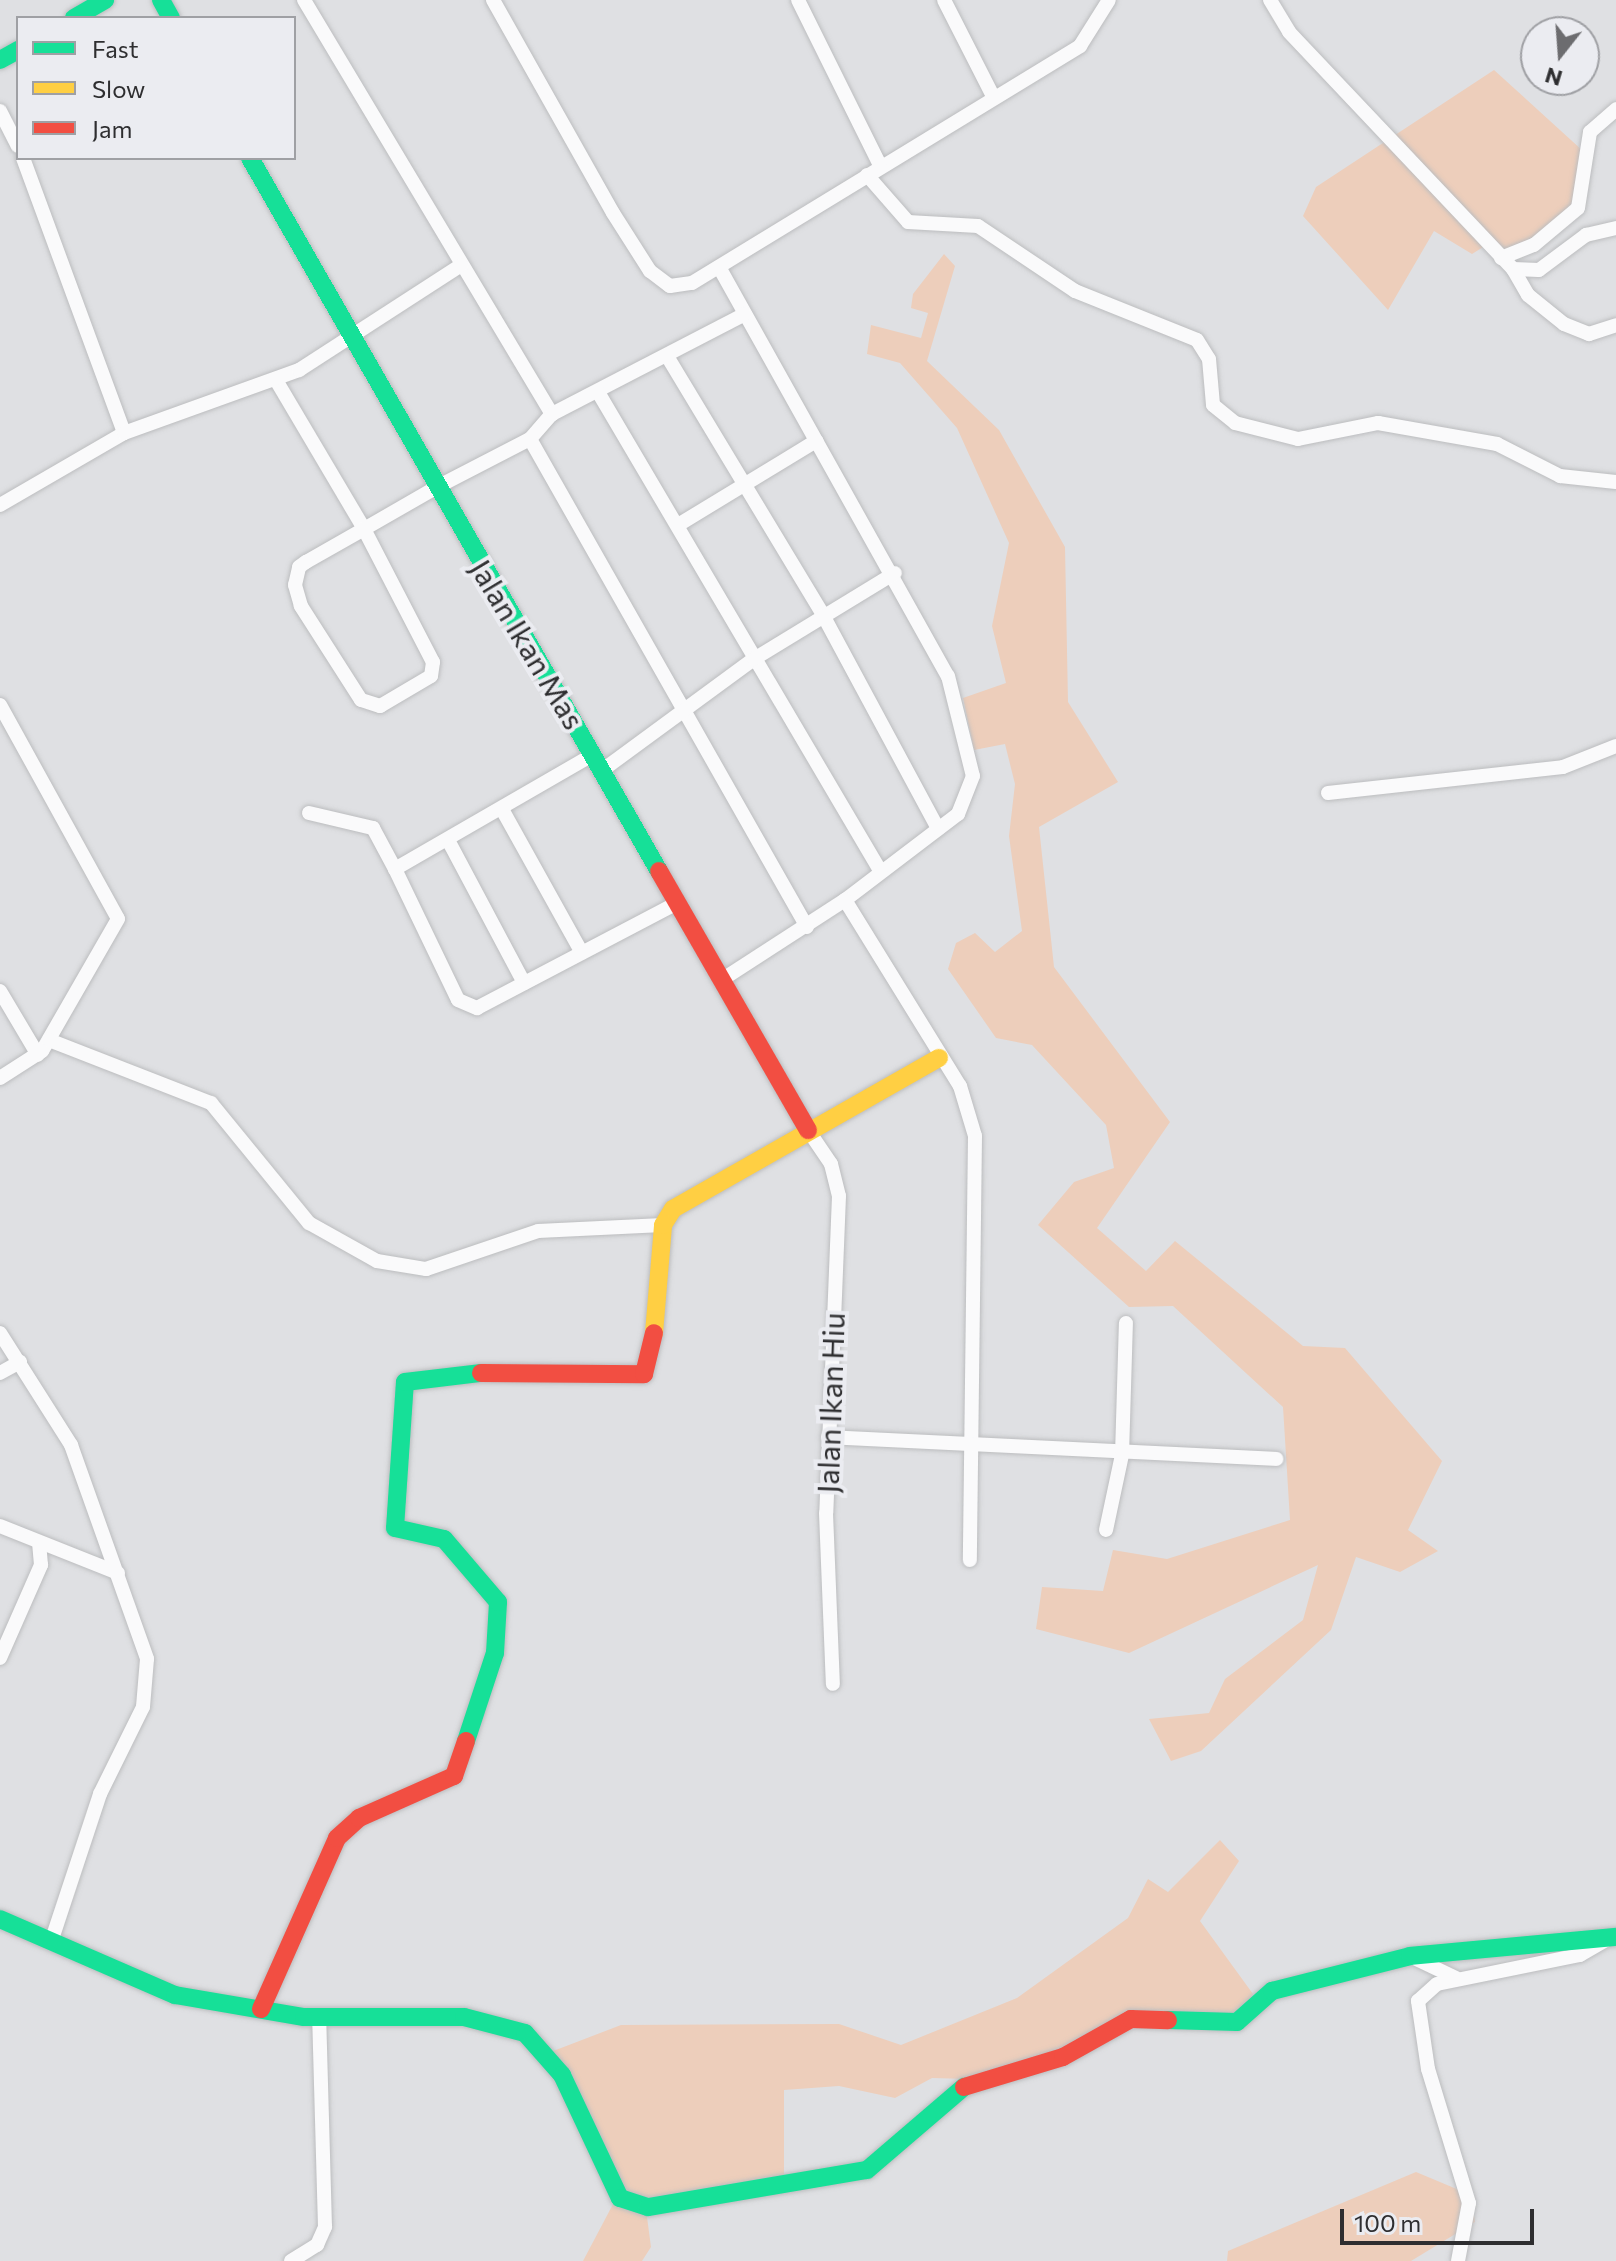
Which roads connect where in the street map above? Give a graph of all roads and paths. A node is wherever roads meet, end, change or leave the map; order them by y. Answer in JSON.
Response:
{"nodes":[{"id":1,"x":105,"y":0,"type":"edge"},
{"id":2,"x":304,"y":0,"type":"edge"},
{"id":3,"x":493,"y":0,"type":"edge"},
{"id":4,"x":798,"y":0,"type":"edge"},
{"id":5,"x":944,"y":0,"type":"edge"},
{"id":6,"x":1109,"y":0,"type":"edge"},
{"id":7,"x":1270,"y":0,"type":"edge"},
{"id":8,"x":77,"y":16,"type":"edge"},
{"id":9,"x":993,"y":96,"type":"junction"},
{"id":10,"x":1616,"y":109,"type":"edge"},
{"id":11,"x":0,"y":111,"type":"edge"},
{"id":12,"x":16,"y":142,"type":"edge"},
{"id":13,"x":24,"y":160,"type":"edge"},
{"id":14,"x":251,"y":160,"type":"edge"},
{"id":15,"x":880,"y":165,"type":"junction"},
{"id":16,"x":867,"y":175,"type":"junction"},
{"id":17,"x":1616,"y":228,"type":"edge"},
{"id":18,"x":1501,"y":258,"type":"junction"},
{"id":19,"x":461,"y":265,"type":"junction"},
{"id":20,"x":719,"y":267,"type":"junction"},
{"id":21,"x":1513,"y":269,"type":"junction"},
{"id":22,"x":745,"y":314,"type":"junction"},
{"id":23,"x":1616,"y":325,"type":"edge"},
{"id":24,"x":352,"y":341,"type":"junction"},
{"id":25,"x":667,"y":356,"type":"junction"},
{"id":26,"x":276,"y":380,"type":"junction"},
{"id":27,"x":598,"y":392,"type":"junction"},
{"id":28,"x":552,"y":414,"type":"junction"},
{"id":29,"x":124,"y":433,"type":"junction"},
{"id":30,"x":530,"y":439,"type":"junction"},
{"id":31,"x":816,"y":441,"type":"junction"},
{"id":32,"x":1616,"y":482,"type":"edge"},
{"id":33,"x":746,"y":486,"type":"junction"},
{"id":34,"x":437,"y":487,"type":"junction"},
{"id":35,"x":0,"y":505,"type":"edge"},
{"id":36,"x":678,"y":525,"type":"junction"},
{"id":37,"x":364,"y":529,"type":"junction"},
{"id":38,"x":895,"y":573,"type":"junction"},
{"id":39,"x":823,"y":615,"type":"junction"},
{"id":40,"x":754,"y":659,"type":"junction"},
{"id":41,"x":0,"y":705,"type":"edge"},
{"id":42,"x":686,"y":713,"type":"junction"},
{"id":43,"x":1616,"y":746,"type":"edge"},
{"id":44,"x":599,"y":762,"type":"junction"},
{"id":45,"x":1328,"y":793,"type":"dead end"},
{"id":46,"x":503,"y":811,"type":"junction"},
{"id":47,"x":309,"y":813,"type":"dead end"},
{"id":48,"x":938,"y":829,"type":"junction"},
{"id":49,"x":448,"y":840,"type":"junction"},
{"id":50,"x":395,"y":869,"type":"junction"},
{"id":51,"x":881,"y":872,"type":"junction"},
{"id":52,"x":845,"y":900,"type":"junction"},
{"id":53,"x":677,"y":903,"type":"junction"},
{"id":54,"x":807,"y":927,"type":"junction"},
{"id":55,"x":582,"y":953,"type":"junction"},
{"id":56,"x":723,"y":979,"type":"junction"},
{"id":57,"x":524,"y":983,"type":"junction"},
{"id":58,"x":0,"y":991,"type":"edge"},
{"id":59,"x":49,"y":1040,"type":"junction"},
{"id":60,"x":38,"y":1055,"type":"junction"},
{"id":61,"x":939,"y":1058,"type":"junction"},
{"id":62,"x":0,"y":1078,"type":"edge"},
{"id":63,"x":808,"y":1130,"type":"junction"},
{"id":64,"x":663,"y":1225,"type":"junction"},
{"id":65,"x":1126,"y":1323,"type":"dead end"},
{"id":66,"x":0,"y":1333,"type":"edge"},
{"id":67,"x":20,"y":1362,"type":"junction"},
{"id":68,"x":0,"y":1373,"type":"edge"},
{"id":69,"x":828,"y":1437,"type":"junction"},
{"id":70,"x":974,"y":1448,"type":"junction"},
{"id":71,"x":1122,"y":1455,"type":"junction"},
{"id":72,"x":1276,"y":1459,"type":"dead end"},
{"id":73,"x":0,"y":1526,"type":"edge"},
{"id":74,"x":1106,"y":1530,"type":"dead end"},
{"id":75,"x":39,"y":1543,"type":"junction"},
{"id":76,"x":970,"y":1560,"type":"dead end"},
{"id":77,"x":118,"y":1573,"type":"junction"},
{"id":78,"x":0,"y":1658,"type":"edge"},
{"id":79,"x":833,"y":1684,"type":"dead end"},
{"id":80,"x":0,"y":1919,"type":"edge"},
{"id":81,"x":1613,"y":1937,"type":"edge"},
{"id":82,"x":51,"y":1942,"type":"junction"},
{"id":83,"x":1410,"y":1956,"type":"junction"},
{"id":84,"x":1456,"y":1978,"type":"junction"},
{"id":85,"x":261,"y":2009,"type":"junction"},
{"id":86,"x":319,"y":2018,"type":"junction"},
{"id":87,"x":291,"y":2261,"type":"edge"},
{"id":88,"x":1458,"y":2261,"type":"edge"}],
"edges":[{"from":1,"to":8,"type":"street"},
{"from":2,"to":19,"type":"street"},
{"from":3,"to":20,"type":"street"},
{"from":4,"to":15,"type":"street"},
{"from":5,"to":9,"type":"street"},
{"from":6,"to":9,"type":"street"},
{"from":7,"to":18,"type":"street"},
{"from":9,"to":15,"type":"street"},
{"from":10,"to":18,"type":"street"},
{"from":11,"to":12,"type":"street"},
{"from":13,"to":29,"type":"street"},
{"from":14,"to":24,"type":"street","name":"Jalan Ikan Mas"},
{"from":15,"to":16,"type":"street"},
{"from":16,"to":20,"type":"street"},
{"from":16,"to":32,"type":"street"},
{"from":17,"to":21,"type":"street"},
{"from":18,"to":21,"type":"street"},
{"from":19,"to":24,"type":"street"},
{"from":19,"to":28,"type":"street"},
{"from":20,"to":22,"type":"street"},
{"from":21,"to":23,"type":"street"},
{"from":22,"to":25,"type":"street"},
{"from":22,"to":31,"type":"street"},
{"from":24,"to":26,"type":"street"},
{"from":24,"to":34,"type":"street","name":"Jalan Ikan Mas"},
{"from":25,"to":27,"type":"street"},
{"from":25,"to":33,"type":"street"},
{"from":26,"to":29,"type":"street"},
{"from":26,"to":37,"type":"street"},
{"from":27,"to":28,"type":"street"},
{"from":27,"to":36,"type":"street"},
{"from":28,"to":30,"type":"street"},
{"from":29,"to":35,"type":"street"},
{"from":30,"to":34,"type":"street"},
{"from":30,"to":42,"type":"street"},
{"from":31,"to":33,"type":"street"},
{"from":31,"to":38,"type":"street"},
{"from":33,"to":36,"type":"street"},
{"from":33,"to":39,"type":"street"},
{"from":34,"to":37,"type":"street"},
{"from":34,"to":44,"type":"street","name":"Jalan Ikan Mas"},
{"from":36,"to":40,"type":"street"},
{"from":37,"to":37,"type":"street"},
{"from":38,"to":39,"type":"street"},
{"from":38,"to":48,"type":"street"},
{"from":39,"to":40,"type":"street"},
{"from":39,"to":48,"type":"street"},
{"from":40,"to":42,"type":"street"},
{"from":40,"to":51,"type":"street"},
{"from":41,"to":59,"type":"street"},
{"from":42,"to":44,"type":"street"},
{"from":42,"to":54,"type":"street"},
{"from":43,"to":45,"type":"street"},
{"from":44,"to":46,"type":"street"},
{"from":44,"to":53,"type":"street","name":"Jalan Ikan Mas"},
{"from":46,"to":49,"type":"street"},
{"from":46,"to":55,"type":"street"},
{"from":47,"to":50,"type":"street"},
{"from":48,"to":51,"type":"street"},
{"from":49,"to":50,"type":"street"},
{"from":49,"to":57,"type":"street"},
{"from":50,"to":57,"type":"street"},
{"from":51,"to":52,"type":"street"},
{"from":52,"to":54,"type":"street"},
{"from":52,"to":61,"type":"street"},
{"from":53,"to":55,"type":"street"},
{"from":53,"to":56,"type":"street","name":"Jalan Ikan Mas"},
{"from":54,"to":56,"type":"street"},
{"from":55,"to":57,"type":"street"},
{"from":56,"to":63,"type":"street","name":"Jalan Ikan Mas"},
{"from":58,"to":60,"type":"street"},
{"from":59,"to":60,"type":"street"},
{"from":59,"to":64,"type":"street"},
{"from":60,"to":62,"type":"street"},
{"from":61,"to":63,"type":"street"},
{"from":61,"to":70,"type":"street"},
{"from":63,"to":64,"type":"street"},
{"from":63,"to":69,"type":"street","name":"Jalan Ikan Hiu"},
{"from":64,"to":85,"type":"street"},
{"from":65,"to":71,"type":"street"},
{"from":66,"to":67,"type":"street"},
{"from":67,"to":68,"type":"street"},
{"from":67,"to":77,"type":"street"},
{"from":69,"to":70,"type":"street"},
{"from":69,"to":79,"type":"street","name":"Jalan Ikan Hiu"},
{"from":70,"to":71,"type":"street"},
{"from":70,"to":76,"type":"street"},
{"from":71,"to":72,"type":"street"},
{"from":71,"to":74,"type":"street"},
{"from":73,"to":75,"type":"street"},
{"from":75,"to":77,"type":"street"},
{"from":75,"to":78,"type":"street"},
{"from":77,"to":82,"type":"street"},
{"from":80,"to":82,"type":"street"},
{"from":81,"to":83,"type":"street"},
{"from":81,"to":84,"type":"street"},
{"from":82,"to":85,"type":"street"},
{"from":83,"to":84,"type":"street"},
{"from":83,"to":86,"type":"street"},
{"from":84,"to":88,"type":"street"},
{"from":85,"to":86,"type":"street"},
{"from":86,"to":87,"type":"street"}]}
